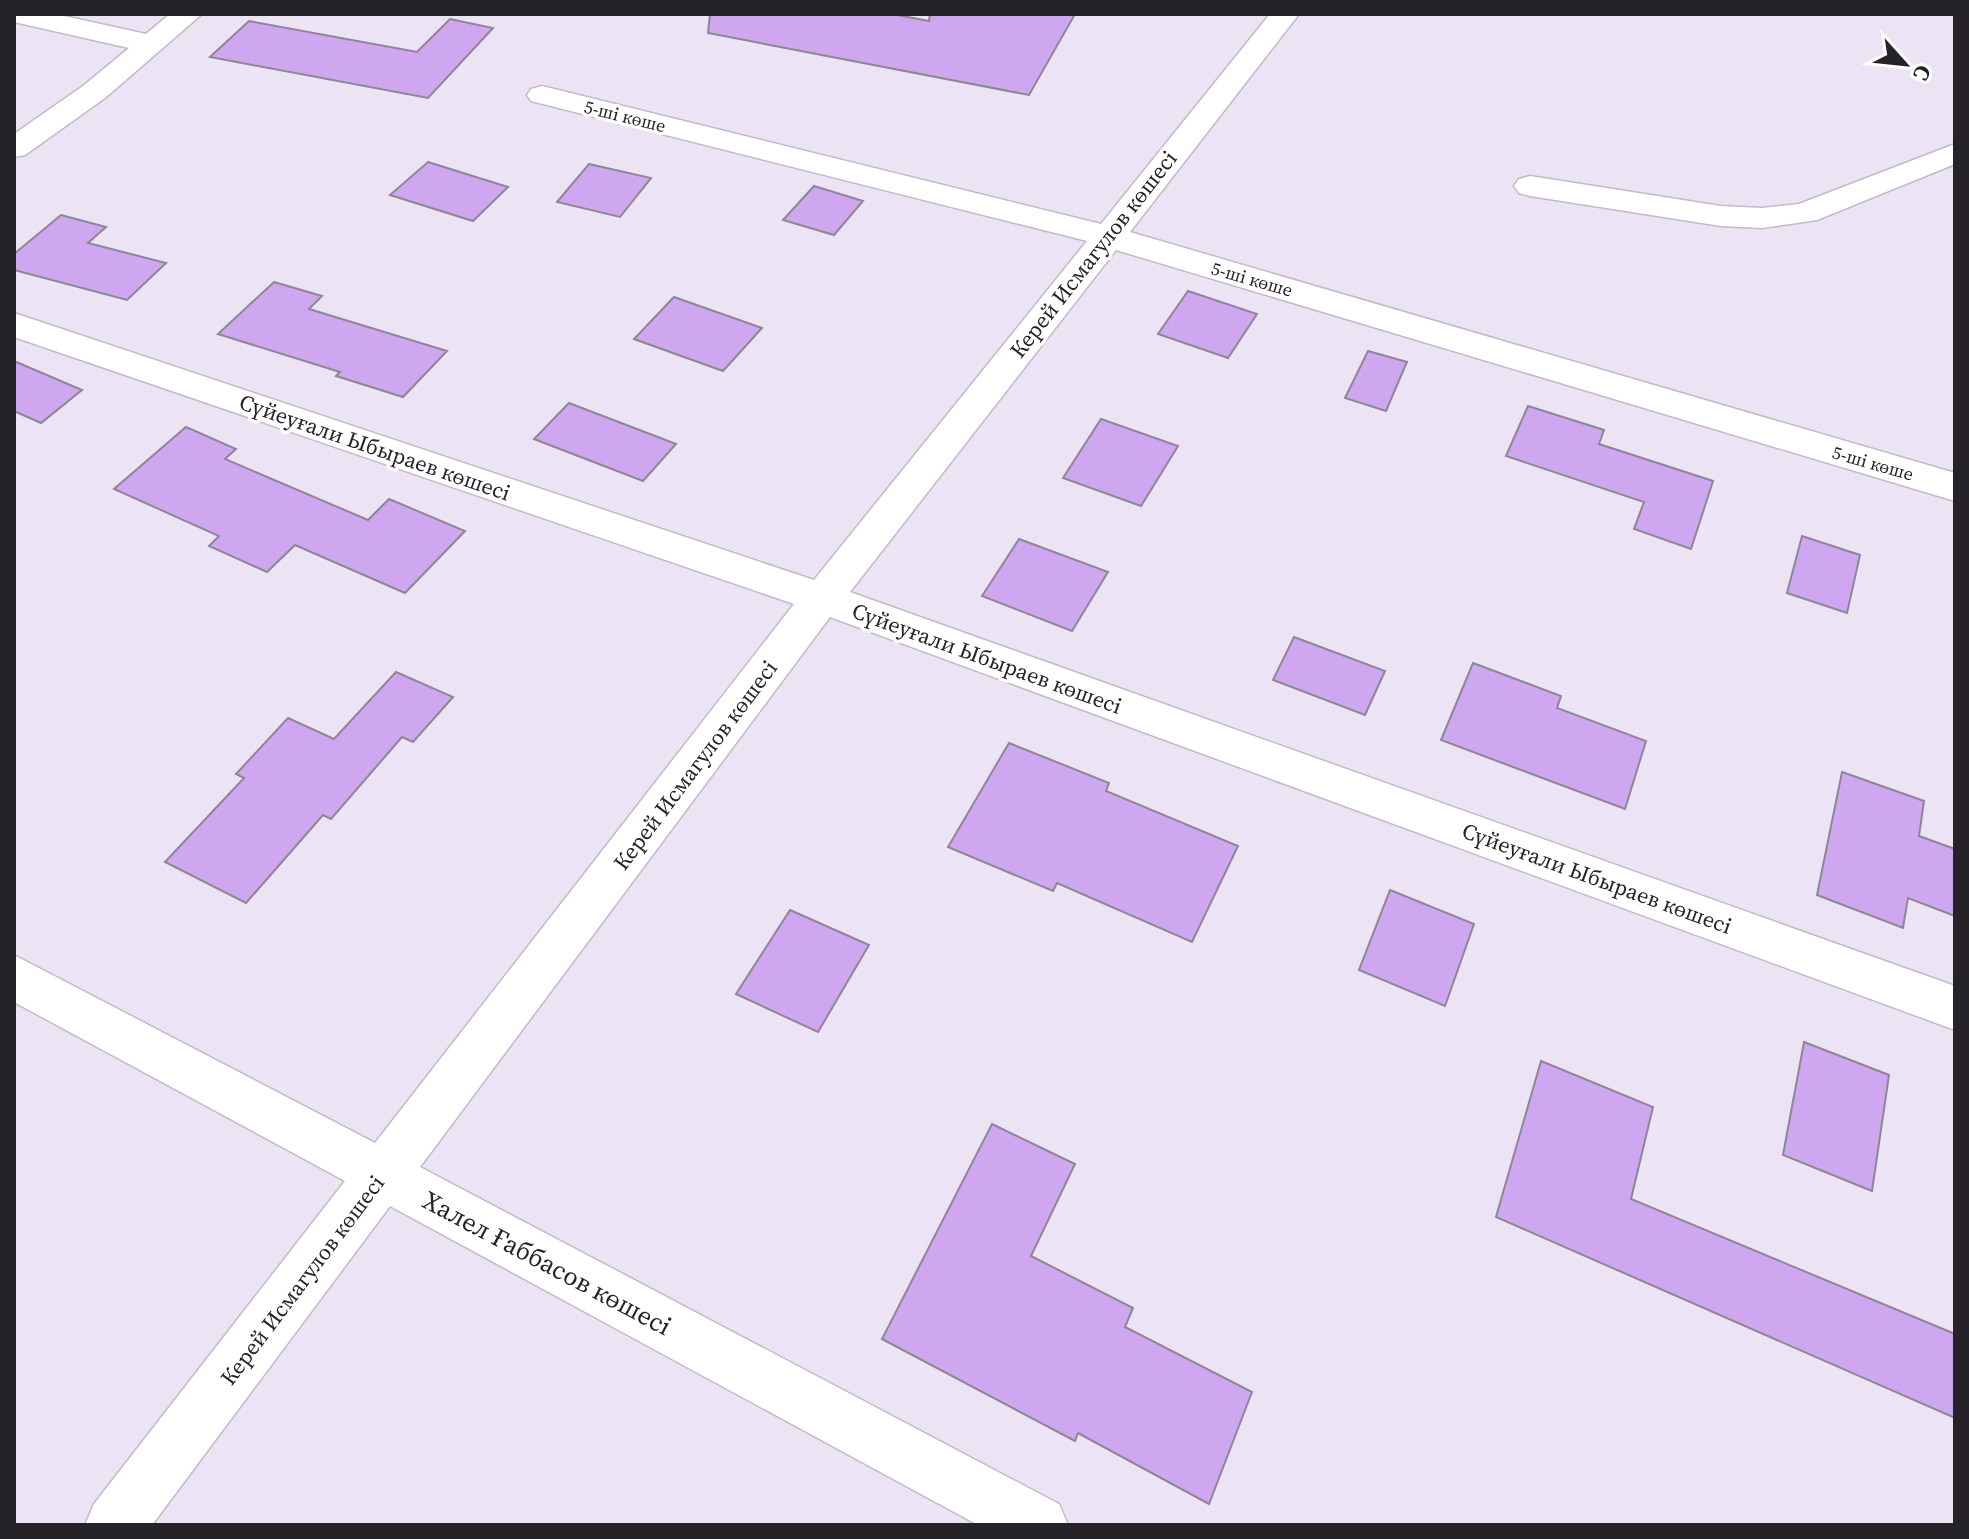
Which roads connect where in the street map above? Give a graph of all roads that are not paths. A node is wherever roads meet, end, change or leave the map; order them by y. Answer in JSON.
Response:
{"nodes":[{"id":1,"x":16,"y":14,"type":"edge"},
{"id":2,"x":188,"y":14,"type":"edge"},
{"id":3,"x":1285,"y":14,"type":"edge"},
{"id":4,"x":152,"y":44,"type":"junction"},
{"id":5,"x":542,"y":95,"type":"dead end"},
{"id":6,"x":14,"y":148,"type":"edge"},
{"id":7,"x":1955,"y":153,"type":"edge"},
{"id":8,"x":1530,"y":186,"type":"dead end"},
{"id":9,"x":1107,"y":236,"type":"junction"},
{"id":10,"x":14,"y":325,"type":"edge"},
{"id":11,"x":1955,"y":487,"type":"edge"},
{"id":12,"x":822,"y":598,"type":"junction"},
{"id":13,"x":14,"y":977,"type":"edge"},
{"id":14,"x":1955,"y":1008,"type":"edge"},
{"id":15,"x":382,"y":1175,"type":"junction"},
{"id":16,"x":115,"y":1525,"type":"edge"},
{"id":17,"x":1038,"y":1525,"type":"edge"}],
"edges":[{"from":1,"to":4,"type":"street"},
{"from":2,"to":4,"type":"street"},
{"from":3,"to":9,"type":"street","name":"Керей Исмагулов көшесі"},
{"from":4,"to":6,"type":"street"},
{"from":5,"to":9,"type":"street","name":"5-шi көше"},
{"from":7,"to":8,"type":"street"},
{"from":9,"to":11,"type":"street","name":"5-шi көше"},
{"from":9,"to":12,"type":"street","name":"Керей Исмагулов көшесі"},
{"from":10,"to":12,"type":"street","name":"Сүйеуғали Ыбыраев көшесi"},
{"from":12,"to":14,"type":"street","name":"Сүйеуғали Ыбыраев көшесi"},
{"from":12,"to":15,"type":"street","name":"Керей Исмагулов көшесі"},
{"from":13,"to":15,"type":"street","name":"Халел Ғаббасов көшесі"},
{"from":15,"to":16,"type":"street","name":"Керей Исмагулов көшесі"},
{"from":15,"to":17,"type":"street","name":"Халел Ғаббасов көшесі"}]}
